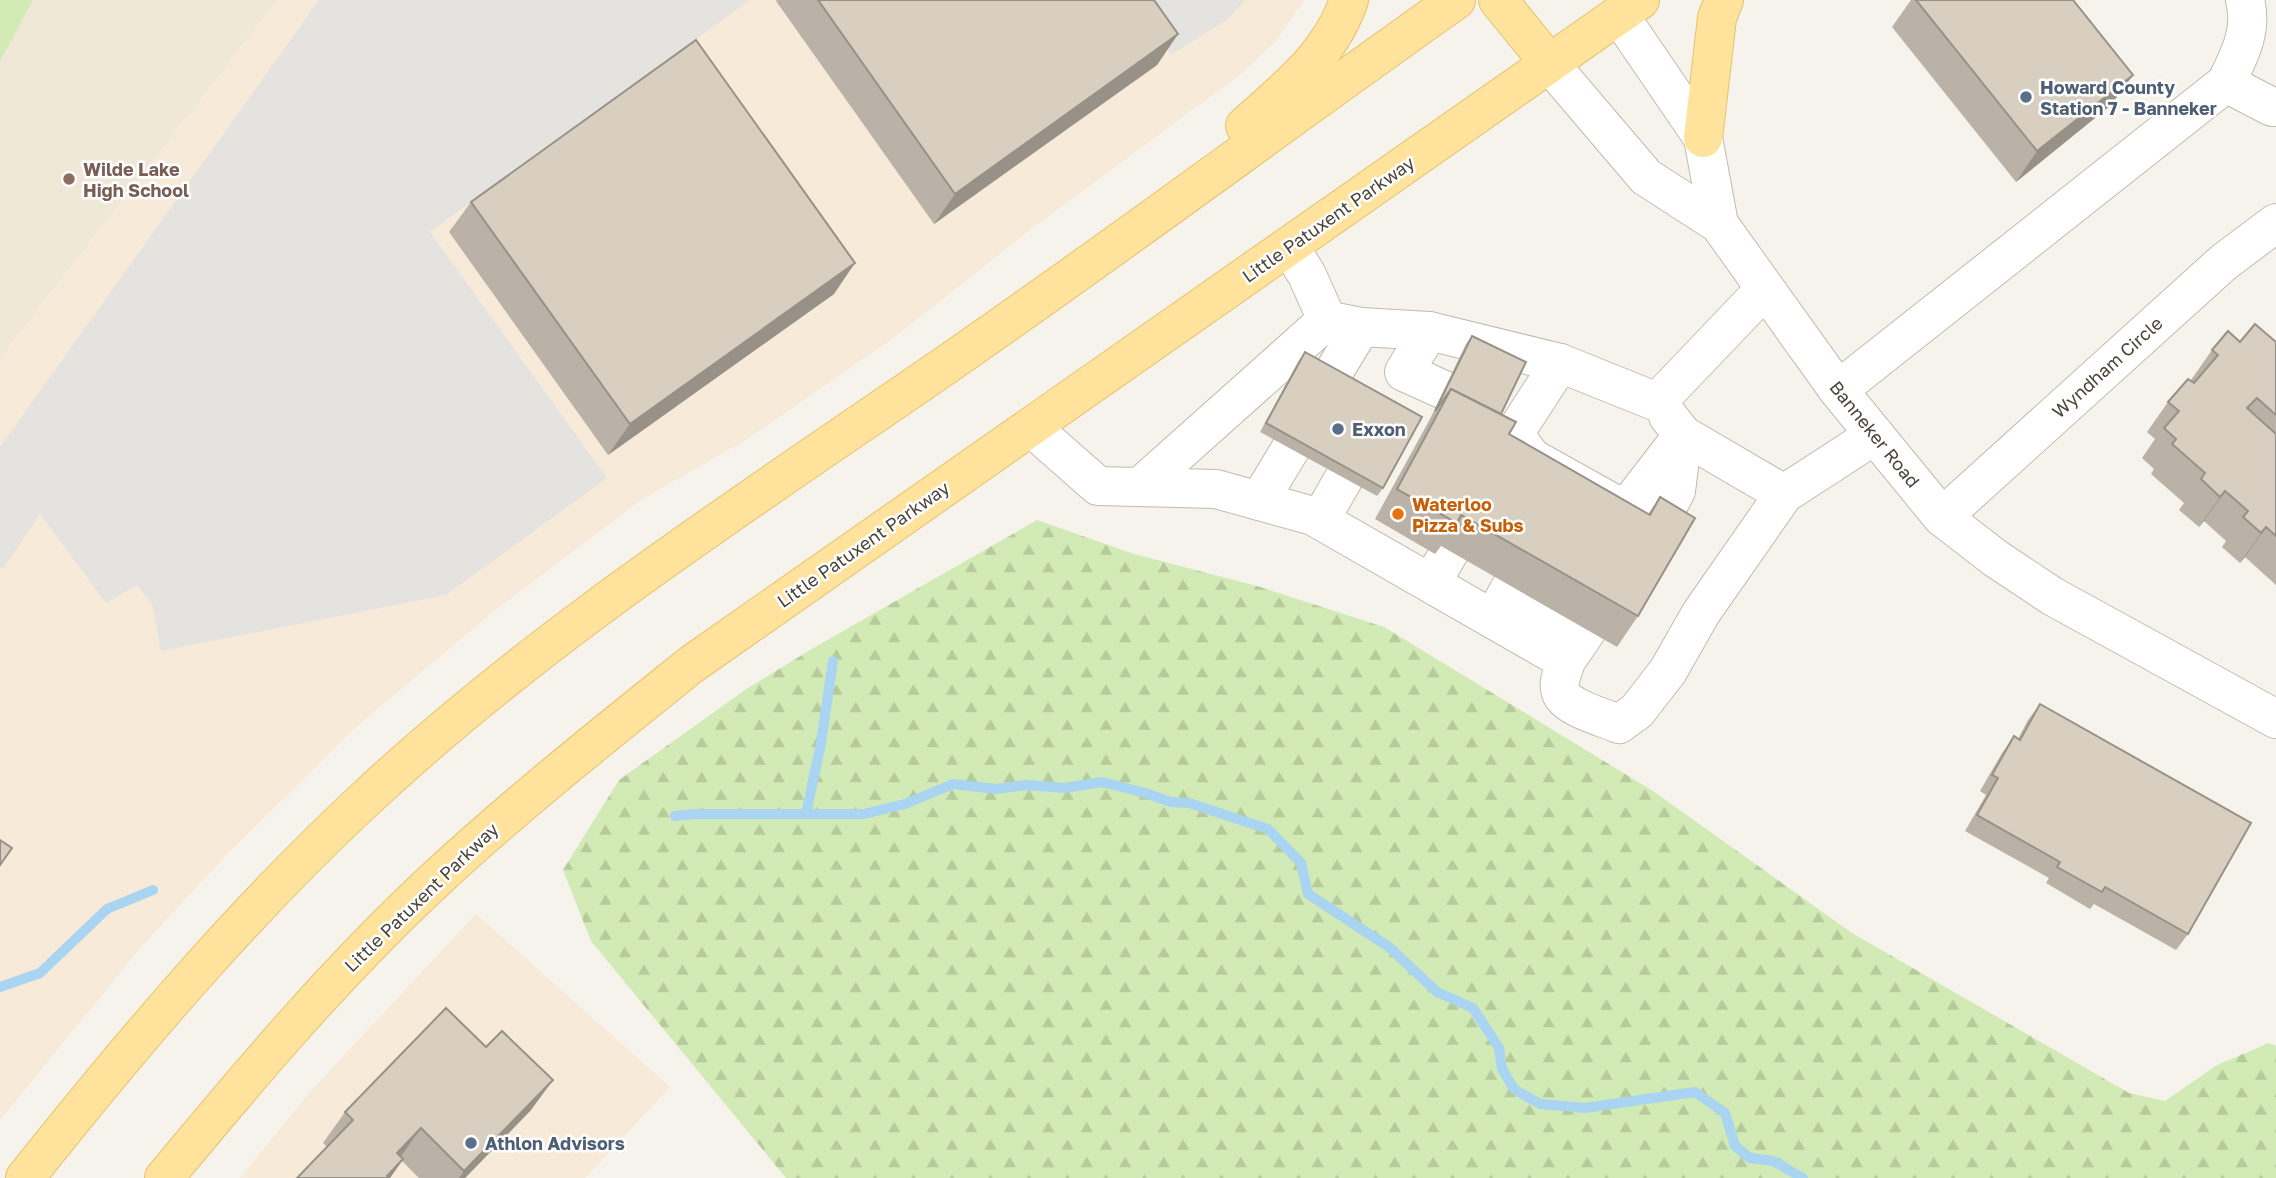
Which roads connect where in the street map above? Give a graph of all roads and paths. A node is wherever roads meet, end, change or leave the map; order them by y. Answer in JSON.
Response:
{"nodes":[{"id":1,"x":1349,"y":0,"type":"edge"},
{"id":2,"x":1456,"y":0,"type":"edge"},
{"id":3,"x":1499,"y":0,"type":"edge"},
{"id":4,"x":1724,"y":0,"type":"edge"},
{"id":5,"x":2245,"y":0,"type":"edge"},
{"id":6,"x":1623,"y":5,"type":"edge"},
{"id":7,"x":1549,"y":63,"type":"junction"},
{"id":8,"x":2227,"y":83,"type":"junction"},
{"id":9,"x":2276,"y":107,"type":"edge"},
{"id":10,"x":1703,"y":138,"type":"junction"},
{"id":11,"x":2276,"y":223,"type":"edge"},
{"id":12,"x":1719,"y":224,"type":"junction"},
{"id":13,"x":1289,"y":246,"type":"junction"},
{"id":14,"x":1085,"y":268,"type":"junction"},
{"id":15,"x":1765,"y":289,"type":"junction"},
{"id":16,"x":1344,"y":323,"type":"junction"},
{"id":17,"x":1429,"y":331,"type":"junction"},
{"id":18,"x":1559,"y":363,"type":"junction"},
{"id":19,"x":1404,"y":372,"type":"junction"},
{"id":20,"x":1330,"y":378,"type":"edge"},
{"id":21,"x":1444,"y":390,"type":"edge"},
{"id":22,"x":1838,"y":390,"type":"junction"},
{"id":23,"x":1657,"y":402,"type":"junction"},
{"id":24,"x":1384,"y":407,"type":"edge"},
{"id":25,"x":1031,"y":427,"type":"junction"},
{"id":26,"x":1683,"y":435,"type":"junction"},
{"id":27,"x":1875,"y":435,"type":"junction"},
{"id":28,"x":1291,"y":448,"type":"edge"},
{"id":29,"x":1344,"y":478,"type":"edge"},
{"id":30,"x":1140,"y":487,"type":"junction"},
{"id":31,"x":1547,"y":489,"type":"junction"},
{"id":32,"x":1784,"y":494,"type":"junction"},
{"id":33,"x":1259,"y":501,"type":"junction"},
{"id":34,"x":1942,"y":517,"type":"junction"},
{"id":35,"x":1320,"y":520,"type":"junction"},
{"id":36,"x":1496,"y":620,"type":"junction"},
{"id":37,"x":2276,"y":719,"type":"edge"},
{"id":38,"x":25,"y":1178,"type":"edge"},
{"id":39,"x":164,"y":1178,"type":"edge"}],
"edges":[{"from":1,"to":14,"type":"main road"},
{"from":2,"to":14,"type":"main road"},
{"from":3,"to":7,"type":"main road"},
{"from":4,"to":10,"type":"main road"},
{"from":5,"to":8,"type":"street"},
{"from":6,"to":7,"type":"main road","name":"Little Patuxent Parkway"},
{"from":6,"to":10,"type":"street"},
{"from":7,"to":12,"type":"street","name":"Banneker Road"},
{"from":7,"to":13,"type":"main road","name":"Little Patuxent Parkway"},
{"from":8,"to":9,"type":"street"},
{"from":8,"to":22,"type":"street"},
{"from":10,"to":12,"type":"street"},
{"from":11,"to":34,"type":"street","name":"Wyndham Circle"},
{"from":12,"to":15,"type":"street","name":"Banneker Road"},
{"from":13,"to":16,"type":"street"},
{"from":13,"to":25,"type":"main road","name":"Little Patuxent Parkway"},
{"from":14,"to":38,"type":"main road"},
{"from":15,"to":22,"type":"street","name":"Banneker Road"},
{"from":15,"to":23,"type":"street"},
{"from":16,"to":17,"type":"street"},
{"from":16,"to":20,"type":"street"},
{"from":16,"to":30,"type":"street"},
{"from":17,"to":18,"type":"street"},
{"from":17,"to":19,"type":"street"},
{"from":18,"to":23,"type":"street"},
{"from":18,"to":31,"type":"street"},
{"from":19,"to":21,"type":"street"},
{"from":19,"to":24,"type":"street"},
{"from":22,"to":27,"type":"street","name":"Banneker Road"},
{"from":23,"to":26,"type":"street"},
{"from":25,"to":30,"type":"street"},
{"from":25,"to":39,"type":"main road","name":"Little Patuxent Parkway"},
{"from":26,"to":31,"type":"street"},
{"from":26,"to":32,"type":"street"},
{"from":26,"to":36,"type":"street"},
{"from":27,"to":32,"type":"street"},
{"from":27,"to":34,"type":"street","name":"Banneker Road"},
{"from":28,"to":33,"type":"street"},
{"from":29,"to":35,"type":"street"},
{"from":30,"to":33,"type":"street"},
{"from":31,"to":36,"type":"street"},
{"from":31,"to":36,"type":"street"},
{"from":31,"to":36,"type":"street"},
{"from":32,"to":36,"type":"street"},
{"from":33,"to":35,"type":"street"},
{"from":34,"to":37,"type":"street","name":"Banneker Road"},
{"from":35,"to":36,"type":"street"}]}
